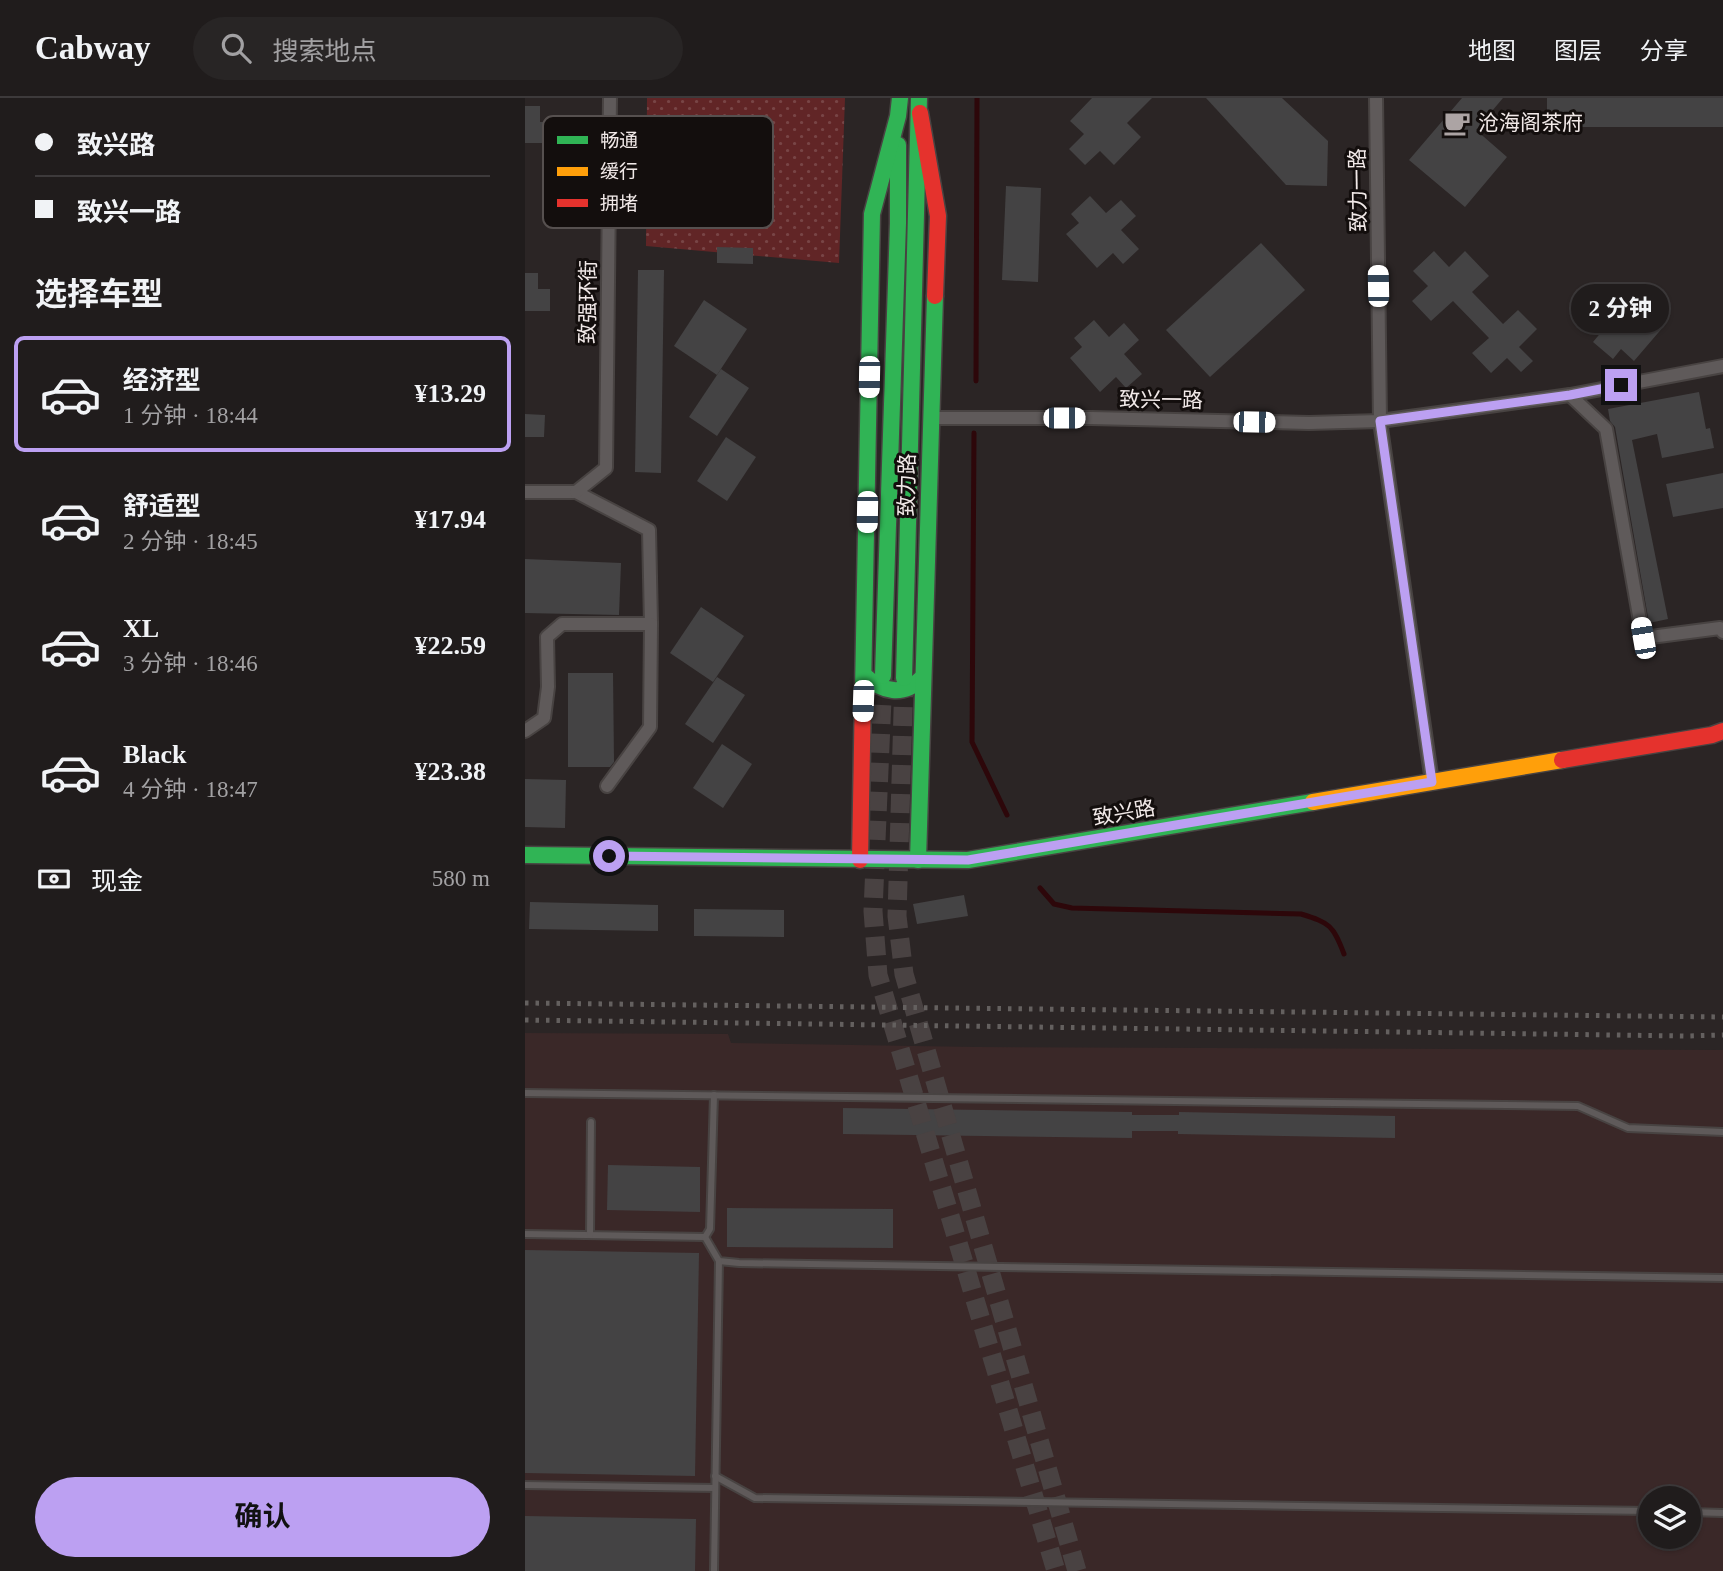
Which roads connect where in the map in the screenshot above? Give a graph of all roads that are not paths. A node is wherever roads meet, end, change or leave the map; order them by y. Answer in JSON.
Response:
{"nodes":[{"id":1,"x":610,"y":98,"type":"edge"},
{"id":2,"x":900,"y":98,"type":"edge"},
{"id":3,"x":1376,"y":98,"type":"edge"},
{"id":4,"x":919,"y":106,"type":"edge"},
{"id":5,"x":610,"y":116,"type":"edge"},
{"id":6,"x":898,"y":116,"type":"junction"},
{"id":7,"x":609,"y":228,"type":"edge"},
{"id":8,"x":1723,"y":366,"type":"edge"},
{"id":9,"x":1570,"y":395,"type":"junction"},
{"id":10,"x":930,"y":418,"type":"junction"},
{"id":11,"x":1380,"y":421,"type":"junction"},
{"id":12,"x":525,"y":492,"type":"edge"},
{"id":13,"x":576,"y":492,"type":"junction"},
{"id":14,"x":651,"y":624,"type":"junction"},
{"id":15,"x":1723,"y":632,"type":"edge"},
{"id":16,"x":864,"y":675,"type":"junction"},
{"id":17,"x":883,"y":676,"type":"tunnel mouth"},
{"id":18,"x":924,"y":676,"type":"junction"},
{"id":19,"x":904,"y":678,"type":"tunnel mouth"},
{"id":20,"x":525,"y":731,"type":"edge"},
{"id":21,"x":1723,"y":731,"type":"edge"},
{"id":22,"x":1432,"y":782,"type":"junction"},
{"id":23,"x":607,"y":786,"type":"dead end"},
{"id":24,"x":525,"y":855,"type":"edge"},
{"id":25,"x":860,"y":860,"type":"junction"},
{"id":26,"x":918,"y":860,"type":"junction"},
{"id":27,"x":525,"y":1093,"type":"edge"},
{"id":28,"x":714,"y":1095,"type":"junction"},
{"id":29,"x":591,"y":1122,"type":"dead end"},
{"id":30,"x":1723,"y":1132,"type":"edge"},
{"id":31,"x":525,"y":1234,"type":"edge"},
{"id":32,"x":590,"y":1235,"type":"junction"},
{"id":33,"x":705,"y":1237,"type":"junction"},
{"id":34,"x":719,"y":1261,"type":"junction"},
{"id":35,"x":1723,"y":1278,"type":"edge"},
{"id":36,"x":715,"y":1476,"type":"junction"},
{"id":37,"x":525,"y":1485,"type":"edge"},
{"id":38,"x":715,"y":1488,"type":"junction"},
{"id":39,"x":1638,"y":1511,"type":"edge"},
{"id":40,"x":1701,"y":1512,"type":"edge"},
{"id":41,"x":1723,"y":1513,"type":"edge"},
{"id":42,"x":714,"y":1571,"type":"edge"}],
"edges":[{"from":1,"to":5,"type":"street","name":"致强环街"},
{"from":2,"to":6,"type":"street","name":"致力路"},
{"from":3,"to":11,"type":"street","name":"致力一路"},
{"from":4,"to":10,"type":"street","name":"致力路"},
{"from":4,"to":19,"type":"street","name":"致力路"},
{"from":6,"to":16,"type":"street","name":"致力路"},
{"from":6,"to":17,"type":"street","name":"致力路"},
{"from":7,"to":13,"type":"street","name":"致强环街"},
{"from":8,"to":9,"type":"street","name":"致兴一路"},
{"from":9,"to":11,"type":"street","name":"致兴一路"},
{"from":9,"to":15,"type":"street"},
{"from":10,"to":11,"type":"street","name":"致兴一路"},
{"from":10,"to":18,"type":"street","name":"致力路"},
{"from":11,"to":22,"type":"street","name":"致力一路"},
{"from":12,"to":13,"type":"street"},
{"from":13,"to":14,"type":"street"},
{"from":14,"to":20,"type":"street"},
{"from":14,"to":23,"type":"street"},
{"from":16,"to":18,"type":"street"},
{"from":16,"to":25,"type":"street","name":"致力路"},
{"from":18,"to":26,"type":"street","name":"致力路"},
{"from":21,"to":22,"type":"street","name":"致兴路"},
{"from":22,"to":26,"type":"street","name":"致兴路"},
{"from":24,"to":25,"type":"street","name":"致兴路"},
{"from":25,"to":26,"type":"street","name":"致兴路"},
{"from":27,"to":28,"type":"lane"},
{"from":28,"to":30,"type":"lane"},
{"from":28,"to":33,"type":"lane"},
{"from":29,"to":32,"type":"lane"},
{"from":31,"to":32,"type":"lane"},
{"from":32,"to":33,"type":"lane"},
{"from":33,"to":34,"type":"lane"},
{"from":34,"to":35,"type":"lane"},
{"from":34,"to":36,"type":"lane"},
{"from":36,"to":38,"type":"lane"},
{"from":36,"to":39,"type":"lane"},
{"from":37,"to":38,"type":"lane"},
{"from":38,"to":42,"type":"lane"},
{"from":40,"to":41,"type":"lane"}]}
